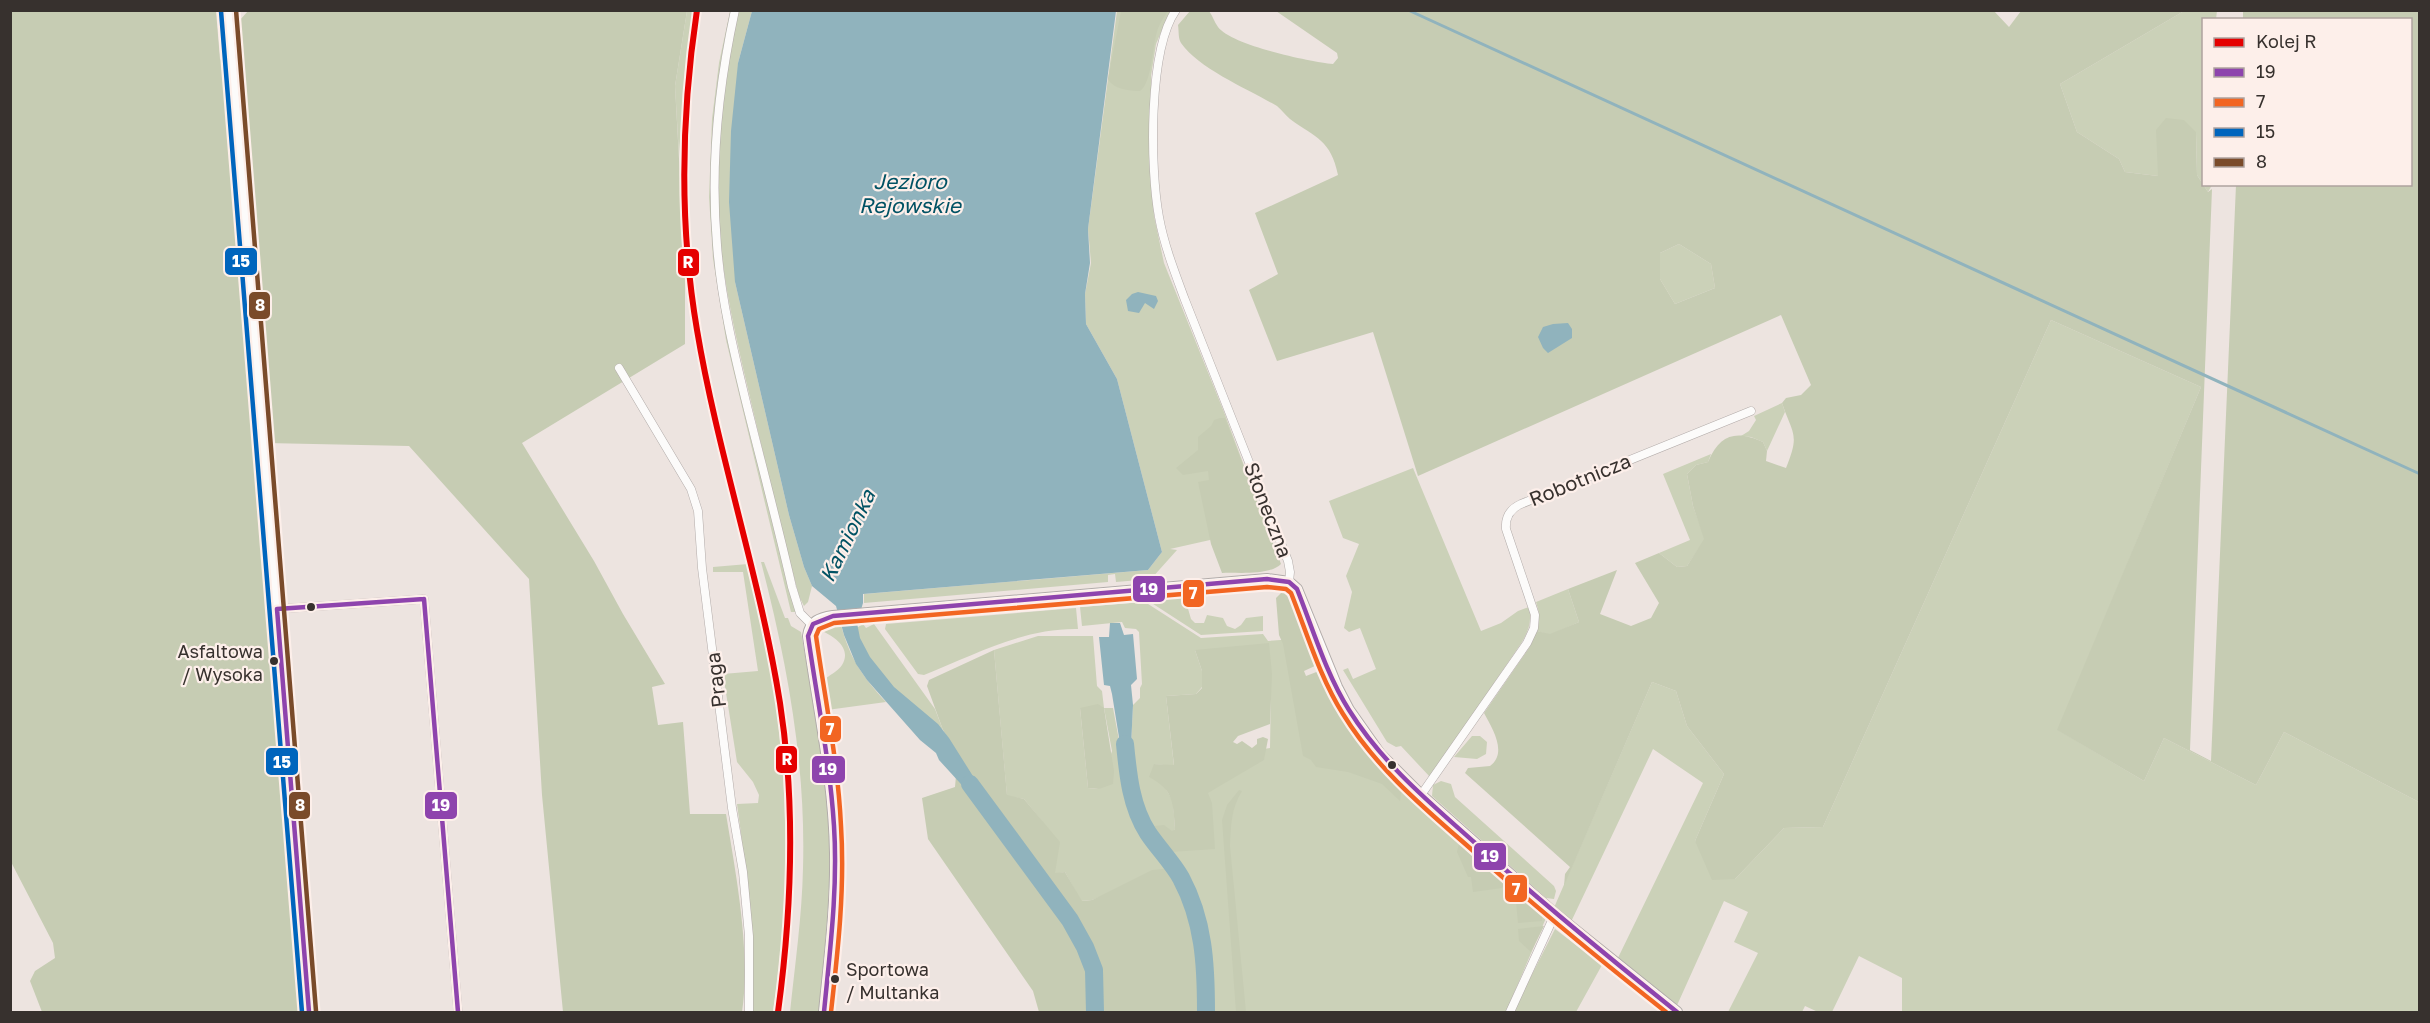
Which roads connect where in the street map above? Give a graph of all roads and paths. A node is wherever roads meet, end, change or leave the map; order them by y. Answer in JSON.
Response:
{"nodes":[{"id":1,"x":228,"y":10,"type":"edge"},
{"id":2,"x":735,"y":10,"type":"edge"},
{"id":3,"x":1176,"y":10,"type":"edge"},
{"id":4,"x":619,"y":368,"type":"dead end"},
{"id":5,"x":1751,"y":411,"type":"dead end"},
{"id":6,"x":1289,"y":582,"type":"junction"},
{"id":7,"x":277,"y":609,"type":"junction"},
{"id":8,"x":811,"y":627,"type":"junction"},
{"id":9,"x":1422,"y":795,"type":"junction"},
{"id":10,"x":1555,"y":914,"type":"junction"},
{"id":11,"x":309,"y":1012,"type":"edge"},
{"id":12,"x":458,"y":1012,"type":"edge"},
{"id":13,"x":749,"y":1012,"type":"edge"},
{"id":14,"x":824,"y":1012,"type":"edge"},
{"id":15,"x":1510,"y":1012,"type":"edge"},
{"id":16,"x":1677,"y":1012,"type":"edge"}],
"edges":[{"from":1,"to":7,"type":"street"},
{"from":2,"to":8,"type":"street"},
{"from":3,"to":6,"type":"street","name":"Słoneczna"},
{"from":4,"to":13,"type":"street","name":"Praga"},
{"from":5,"to":9,"type":"street","name":"Robotnicza"},
{"from":6,"to":8,"type":"street"},
{"from":6,"to":9,"type":"street","name":"Słoneczna"},
{"from":7,"to":11,"type":"street"},
{"from":7,"to":12,"type":"street"},
{"from":8,"to":14,"type":"street"},
{"from":9,"to":10,"type":"street","name":"Słoneczna"},
{"from":10,"to":15,"type":"street"},
{"from":10,"to":16,"type":"street","name":"Słoneczna"}]}
